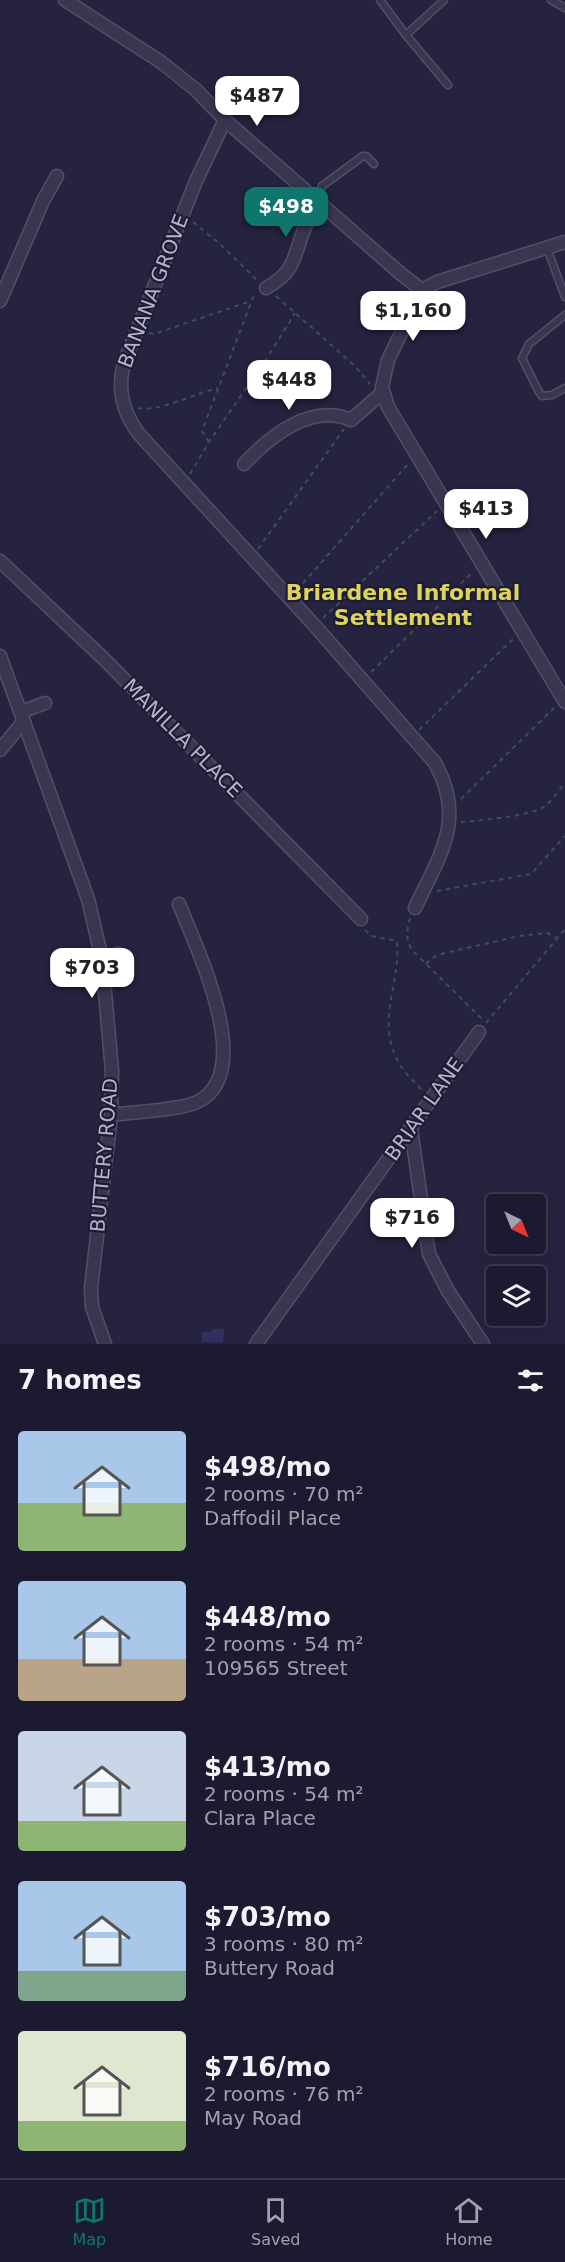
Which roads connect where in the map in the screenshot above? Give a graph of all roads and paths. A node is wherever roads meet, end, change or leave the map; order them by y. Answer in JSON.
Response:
{"nodes":[{"id":1,"x":66,"y":0,"type":"edge"},
{"id":2,"x":380,"y":0,"type":"edge"},
{"id":3,"x":444,"y":0,"type":"edge"},
{"id":4,"x":551,"y":0,"type":"edge"},
{"id":5,"x":565,"y":8,"type":"edge"},
{"id":6,"x":406,"y":35,"type":"junction"},
{"id":7,"x":448,"y":84,"type":"dead end"},
{"id":8,"x":225,"y":120,"type":"junction"},
{"id":9,"x":374,"y":164,"type":"dead end"},
{"id":10,"x":57,"y":176,"type":"dead end"},
{"id":11,"x":317,"y":200,"type":"junction"},
{"id":12,"x":183,"y":214,"type":"junction"},
{"id":13,"x":565,"y":242,"type":"edge"},
{"id":14,"x":548,"y":248,"type":"junction"},
{"id":15,"x":263,"y":285,"type":"junction"},
{"id":16,"x":422,"y":290,"type":"junction"},
{"id":17,"x":565,"y":297,"type":"edge"},
{"id":18,"x":0,"y":301,"type":"edge"},
{"id":19,"x":251,"y":301,"type":"junction"},
{"id":20,"x":295,"y":312,"type":"junction"},
{"id":21,"x":565,"y":315,"type":"edge"},
{"id":22,"x":138,"y":331,"type":"junction"},
{"id":23,"x":218,"y":388,"type":"junction"},
{"id":24,"x":565,"y":388,"type":"edge"},
{"id":25,"x":381,"y":392,"type":"junction"},
{"id":26,"x":124,"y":404,"type":"junction"},
{"id":27,"x":351,"y":420,"type":"junction"},
{"id":28,"x":209,"y":442,"type":"junction"},
{"id":29,"x":417,"y":455,"type":"junction"},
{"id":30,"x":244,"y":465,"type":"dead end"},
{"id":31,"x":185,"y":484,"type":"junction"},
{"id":32,"x":446,"y":502,"type":"junction"},
{"id":33,"x":251,"y":558,"type":"junction"},
{"id":34,"x":0,"y":561,"type":"edge"},
{"id":35,"x":482,"y":563,"type":"junction"},
{"id":36,"x":289,"y":599,"type":"junction"},
{"id":37,"x":315,"y":626,"type":"junction"},
{"id":38,"x":522,"y":630,"type":"junction"},
{"id":39,"x":0,"y":656,"type":"edge"},
{"id":40,"x":362,"y":680,"type":"junction"},
{"id":41,"x":564,"y":700,"type":"edge"},
{"id":42,"x":45,"y":703,"type":"dead end"},
{"id":43,"x":23,"y":716,"type":"junction"},
{"id":44,"x":413,"y":736,"type":"junction"},
{"id":45,"x":0,"y":750,"type":"edge"},
{"id":46,"x":565,"y":783,"type":"edge"},
{"id":47,"x":449,"y":802,"type":"junction"},
{"id":48,"x":449,"y":822,"type":"junction"},
{"id":49,"x":565,"y":836,"type":"edge"},
{"id":50,"x":425,"y":885,"type":"junction"},
{"id":51,"x":178,"y":904,"type":"dead end"},
{"id":52,"x":415,"y":908,"type":"joint"},
{"id":53,"x":361,"y":919,"type":"joint"},
{"id":54,"x":565,"y":929,"type":"edge"},
{"id":55,"x":557,"y":939,"type":"junction"},
{"id":56,"x":118,"y":954,"type":"dead end"},
{"id":57,"x":102,"y":959,"type":"junction"},
{"id":58,"x":426,"y":964,"type":"junction"},
{"id":59,"x":483,"y":1027,"type":"junction"},
{"id":60,"x":430,"y":1100,"type":"junction"},
{"id":61,"x":111,"y":1115,"type":"junction"},
{"id":62,"x":411,"y":1129,"type":"junction"},
{"id":63,"x":105,"y":1344,"type":"edge"},
{"id":64,"x":256,"y":1344,"type":"edge"},
{"id":65,"x":483,"y":1344,"type":"edge"}],
"edges":[{"from":1,"to":8,"type":"street"},
{"from":2,"to":6,"type":"lane"},
{"from":3,"to":6,"type":"lane"},
{"from":4,"to":5,"type":"lane"},
{"from":6,"to":7,"type":"lane"},
{"from":8,"to":11,"type":"street"},
{"from":8,"to":12,"type":"street","name":"BANANA GROVE"},
{"from":9,"to":11,"type":"lane"},
{"from":10,"to":18,"type":"street"},
{"from":11,"to":15,"type":"street"},
{"from":11,"to":16,"type":"street"},
{"from":12,"to":15,"type":"path"},
{"from":12,"to":22,"type":"street","name":"BANANA GROVE"},
{"from":13,"to":14,"type":"street"},
{"from":14,"to":16,"type":"street"},
{"from":14,"to":17,"type":"lane"},
{"from":15,"to":19,"type":"path"},
{"from":15,"to":20,"type":"path"},
{"from":16,"to":25,"type":"street"},
{"from":19,"to":22,"type":"path"},
{"from":19,"to":23,"type":"path"},
{"from":20,"to":25,"type":"path"},
{"from":20,"to":28,"type":"path"},
{"from":21,"to":24,"type":"lane"},
{"from":22,"to":26,"type":"street","name":"BANANA GROVE"},
{"from":23,"to":26,"type":"path"},
{"from":23,"to":28,"type":"path"},
{"from":25,"to":27,"type":"street"},
{"from":25,"to":29,"type":"street"},
{"from":26,"to":31,"type":"street","name":"BANANA GROVE"},
{"from":27,"to":30,"type":"street"},
{"from":27,"to":33,"type":"path"},
{"from":28,"to":31,"type":"path"},
{"from":29,"to":32,"type":"street"},
{"from":29,"to":36,"type":"path"},
{"from":31,"to":33,"type":"street","name":"BANANA GROVE"},
{"from":32,"to":35,"type":"street"},
{"from":32,"to":37,"type":"path"},
{"from":33,"to":36,"type":"street","name":"BANANA GROVE"},
{"from":34,"to":53,"type":"street","name":"MANILLA PLACE"},
{"from":35,"to":38,"type":"street"},
{"from":35,"to":40,"type":"path"},
{"from":36,"to":37,"type":"street","name":"BANANA GROVE"},
{"from":37,"to":40,"type":"street","name":"BANANA GROVE"},
{"from":38,"to":41,"type":"street"},
{"from":38,"to":44,"type":"path"},
{"from":39,"to":43,"type":"street","name":"BUTTERY ROAD"},
{"from":40,"to":44,"type":"street","name":"BANANA GROVE"},
{"from":41,"to":47,"type":"path"},
{"from":42,"to":43,"type":"street"},
{"from":43,"to":45,"type":"street"},
{"from":43,"to":57,"type":"street","name":"BUTTERY ROAD"},
{"from":44,"to":47,"type":"street","name":"BANANA GROVE"},
{"from":46,"to":48,"type":"path"},
{"from":47,"to":48,"type":"street","name":"BANANA GROVE"},
{"from":48,"to":50,"type":"street","name":"BANANA GROVE"},
{"from":49,"to":50,"type":"path"},
{"from":50,"to":52,"type":"street","name":"BANANA GROVE"},
{"from":51,"to":61,"type":"street"},
{"from":52,"to":58,"type":"path"},
{"from":53,"to":60,"type":"path"},
{"from":54,"to":55,"type":"path"},
{"from":55,"to":58,"type":"path"},
{"from":55,"to":59,"type":"path"},
{"from":56,"to":57,"type":"street"},
{"from":57,"to":61,"type":"street","name":"BUTTERY ROAD"},
{"from":58,"to":59,"type":"path"},
{"from":59,"to":60,"type":"street","name":"BRIAR LANE"},
{"from":60,"to":62,"type":"street","name":"BRIAR LANE"},
{"from":61,"to":63,"type":"street","name":"BUTTERY ROAD"},
{"from":62,"to":64,"type":"street","name":"BRIAR LANE"},
{"from":62,"to":65,"type":"street"}]}
